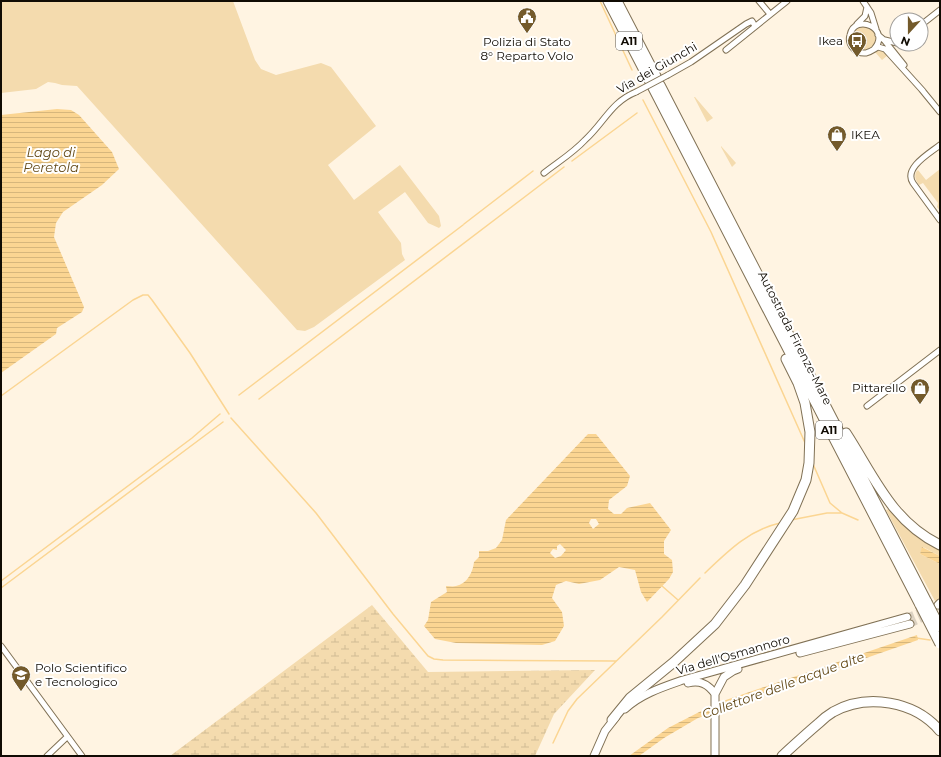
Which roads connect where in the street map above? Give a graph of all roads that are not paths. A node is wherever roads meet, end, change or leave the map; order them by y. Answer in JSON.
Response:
{"nodes":[{"id":1,"x":608,"y":1,"type":"edge"},
{"id":2,"x":617,"y":1,"type":"edge"},
{"id":3,"x":759,"y":1,"type":"edge"},
{"id":4,"x":787,"y":1,"type":"edge"},
{"id":5,"x":863,"y":1,"type":"edge"},
{"id":6,"x":867,"y":7,"type":"junction"},
{"id":7,"x":940,"y":10,"type":"edge"},
{"id":8,"x":770,"y":14,"type":"junction"},
{"id":9,"x":929,"y":19,"type":"edge"},
{"id":10,"x":755,"y":26,"type":"junction"},
{"id":11,"x":854,"y":28,"type":"junction"},
{"id":12,"x":877,"y":32,"type":"junction"},
{"id":13,"x":884,"y":40,"type":"junction"},
{"id":14,"x":889,"y":41,"type":"edge"},
{"id":15,"x":874,"y":49,"type":"junction"},
{"id":16,"x":726,"y":50,"type":"dead end"},
{"id":17,"x":896,"y":52,"type":"edge"},
{"id":18,"x":897,"y":55,"type":"junction"},
{"id":19,"x":655,"y":82,"type":"junction"},
{"id":20,"x":923,"y":91,"type":"junction"},
{"id":21,"x":940,"y":112,"type":"edge"},
{"id":22,"x":940,"y":145,"type":"edge"},
{"id":23,"x":544,"y":173,"type":"dead end"},
{"id":24,"x":940,"y":220,"type":"edge"},
{"id":25,"x":739,"y":254,"type":"junction"},
{"id":26,"x":940,"y":350,"type":"edge"},
{"id":27,"x":810,"y":374,"type":"junction"},
{"id":28,"x":867,"y":406,"type":"dead end"},
{"id":29,"x":940,"y":545,"type":"edge"},
{"id":30,"x":924,"y":604,"type":"junction"},
{"id":31,"x":940,"y":627,"type":"edge"},
{"id":32,"x":940,"y":644,"type":"edge"},
{"id":33,"x":1,"y":646,"type":"edge"},
{"id":34,"x":666,"y":687,"type":"junction"},
{"id":35,"x":714,"y":694,"type":"junction"},
{"id":36,"x":612,"y":720,"type":"junction"},
{"id":37,"x":940,"y":731,"type":"edge"},
{"id":38,"x":67,"y":737,"type":"junction"},
{"id":39,"x":47,"y":756,"type":"edge"},
{"id":40,"x":82,"y":756,"type":"edge"},
{"id":41,"x":594,"y":756,"type":"edge"},
{"id":42,"x":715,"y":756,"type":"edge"},
{"id":43,"x":782,"y":756,"type":"edge"}],
"edges":[{"from":1,"to":19,"type":"highway","name":"Autostrada Firenze-Mare","number":"A11"},
{"from":2,"to":19,"type":"highway","name":"Autostrada Firenze-Mare","number":"A11"},
{"from":3,"to":8,"type":"street"},
{"from":4,"to":8,"type":"street"},
{"from":5,"to":6,"type":"street"},
{"from":6,"to":11,"type":"street"},
{"from":6,"to":12,"type":"street"},
{"from":7,"to":9,"type":"street"},
{"from":8,"to":10,"type":"street"},
{"from":10,"to":16,"type":"street"},
{"from":10,"to":23,"type":"street","name":"Via dei Giunchi","bridge":true},
{"from":11,"to":12,"type":"street"},
{"from":11,"to":15,"type":"street"},
{"from":12,"to":13,"type":"street"},
{"from":12,"to":15,"type":"street"},
{"from":13,"to":14,"type":"street"},
{"from":13,"to":18,"type":"street"},
{"from":15,"to":20,"type":"street"},
{"from":17,"to":18,"type":"street"},
{"from":18,"to":20,"type":"street"},
{"from":19,"to":25,"type":"highway","name":"Autostrada Firenze-Mare","number":"A11"},
{"from":19,"to":27,"type":"highway","name":"Autostrada Firenze-Mare","number":"A11"},
{"from":20,"to":21,"type":"street"},
{"from":22,"to":24,"type":"street"},
{"from":25,"to":30,"type":"highway","name":"Autostrada Firenze-Mare","number":"A11"},
{"from":25,"to":36,"type":"highway"},
{"from":26,"to":28,"type":"street"},
{"from":27,"to":29,"type":"highway"},
{"from":27,"to":30,"type":"highway","name":"Autostrada Firenze-Mare","number":"A11"},
{"from":30,"to":31,"type":"highway","name":"Autostrada Firenze-Mare","number":"A11","bridge":true},
{"from":30,"to":32,"type":"highway","name":"Autostrada Firenze-Mare","number":"A11","bridge":true},
{"from":33,"to":38,"type":"street"},
{"from":34,"to":35,"type":"main road"},
{"from":34,"to":35,"type":"main road","name":"Via dell'Osmannoro"},
{"from":34,"to":36,"type":"main road","name":"Via dell'Osmannoro"},
{"from":35,"to":42,"type":"main road"},
{"from":36,"to":41,"type":"main road","name":"Via dell'Osmannoro"},
{"from":37,"to":43,"type":"highway"},
{"from":38,"to":39,"type":"street"},
{"from":38,"to":40,"type":"street"}]}
